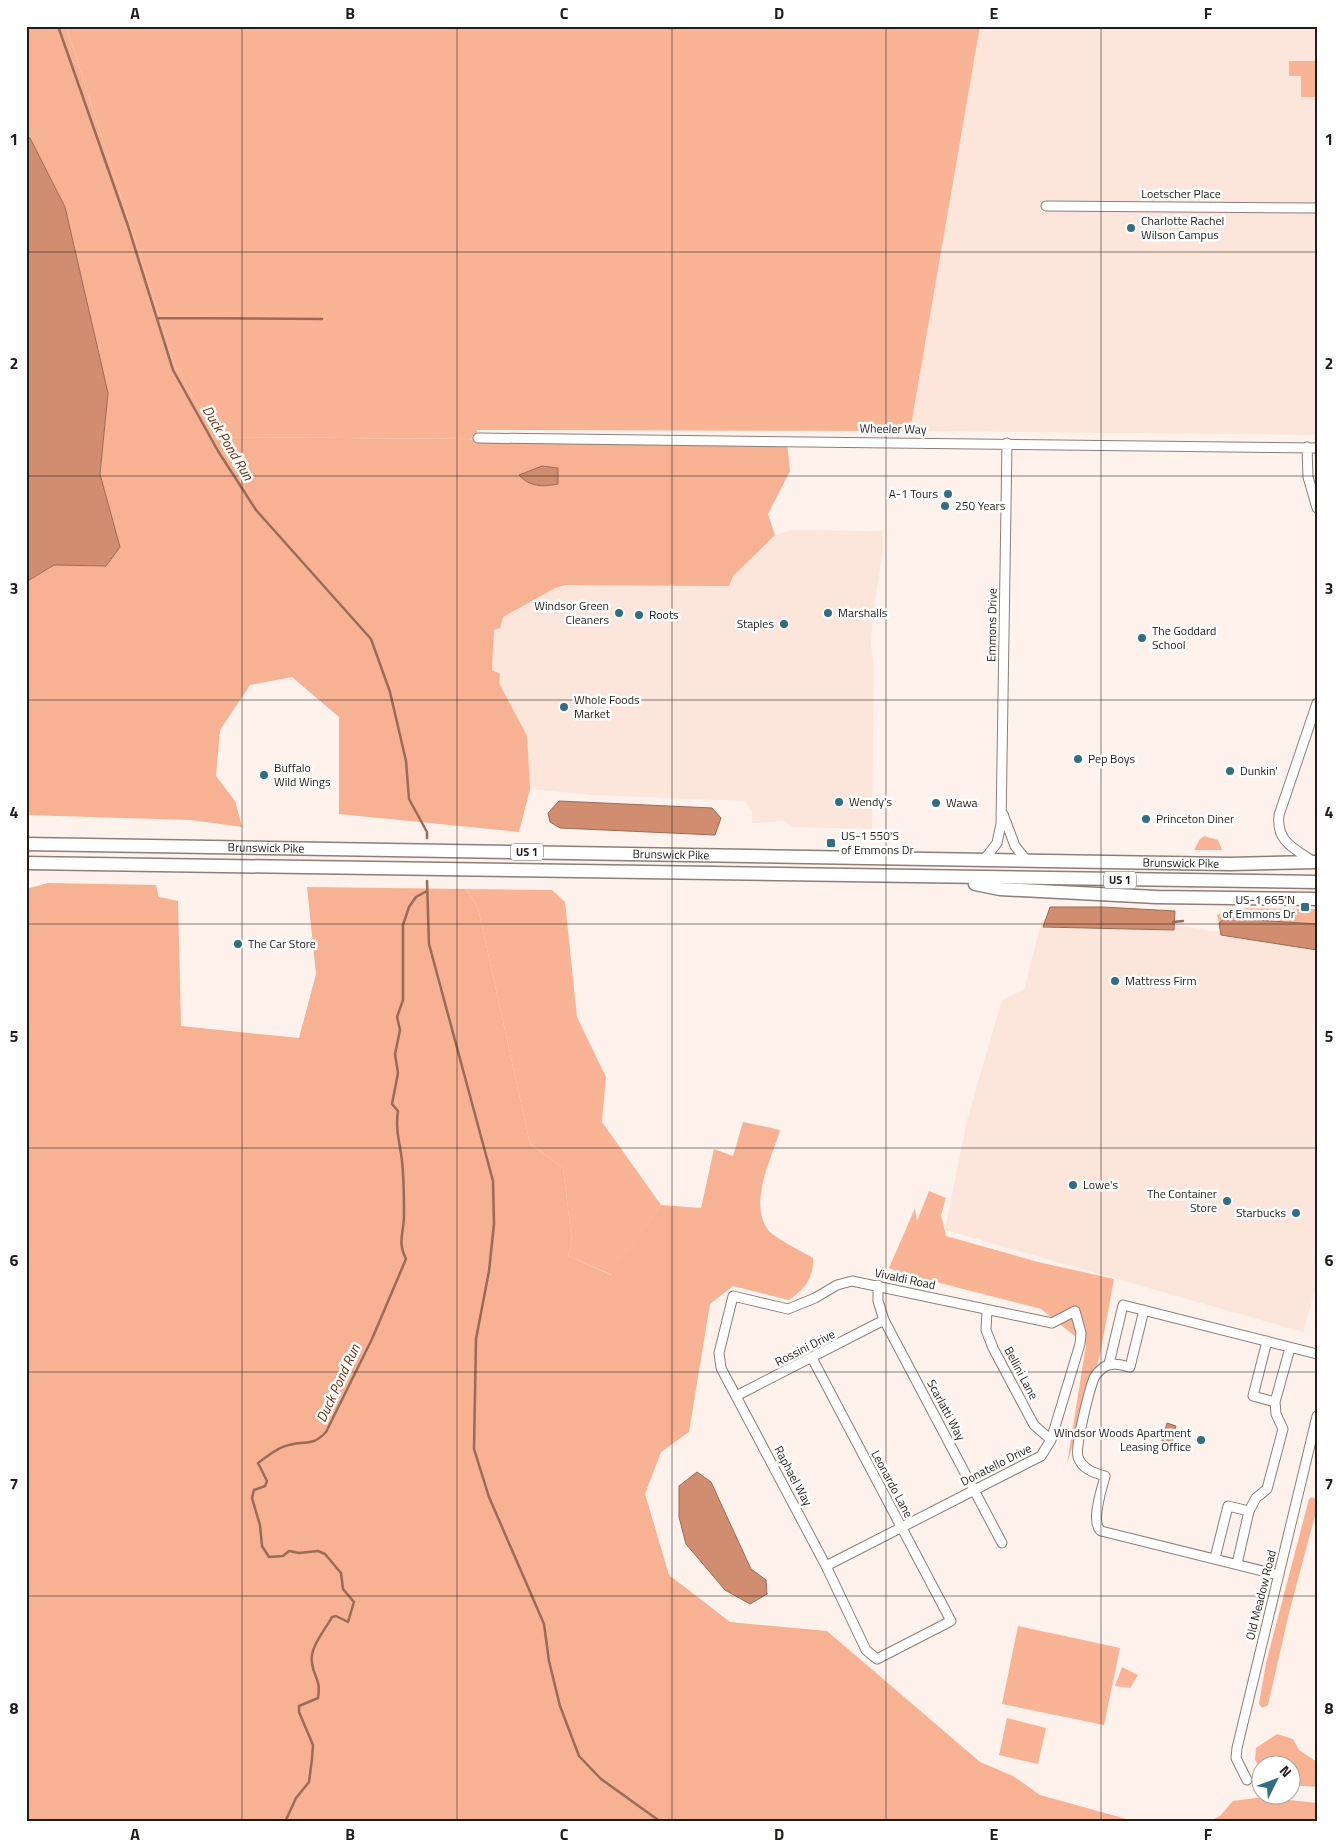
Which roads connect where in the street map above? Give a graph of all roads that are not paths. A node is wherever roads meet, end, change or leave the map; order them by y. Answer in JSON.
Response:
{"nodes":[{"id":1,"x":1046,"y":206,"type":"dead end"},
{"id":2,"x":1317,"y":208,"type":"edge"},
{"id":3,"x":478,"y":438,"type":"dead end"},
{"id":4,"x":1007,"y":443,"type":"junction"},
{"id":5,"x":1312,"y":447,"type":"edge"},
{"id":6,"x":1317,"y":508,"type":"edge"},
{"id":7,"x":1317,"y":703,"type":"edge"},
{"id":8,"x":1001,"y":807,"type":"junction"},
{"id":9,"x":26,"y":844,"type":"edge"},
{"id":10,"x":984,"y":860,"type":"junction"},
{"id":11,"x":1027,"y":861,"type":"junction"},
{"id":12,"x":1316,"y":862,"type":"edge"},
{"id":13,"x":26,"y":863,"type":"edge"},
{"id":14,"x":923,"y":876,"type":"junction"},
{"id":15,"x":1317,"y":882,"type":"edge"},
{"id":16,"x":1317,"y":899,"type":"edge"},
{"id":17,"x":878,"y":1286,"type":"junction"},
{"id":18,"x":733,"y":1296,"type":"joint"},
{"id":19,"x":987,"y":1310,"type":"junction"},
{"id":20,"x":1144,"y":1310,"type":"junction"},
{"id":21,"x":1075,"y":1311,"type":"joint"},
{"id":22,"x":884,"y":1320,"type":"junction"},
{"id":23,"x":1267,"y":1341,"type":"junction"},
{"id":24,"x":1290,"y":1348,"type":"junction"},
{"id":25,"x":1317,"y":1354,"type":"edge"},
{"id":26,"x":812,"y":1358,"type":"junction"},
{"id":27,"x":1109,"y":1364,"type":"junction"},
{"id":28,"x":736,"y":1396,"type":"junction"},
{"id":29,"x":1275,"y":1402,"type":"junction"},
{"id":30,"x":1317,"y":1416,"type":"edge"},
{"id":31,"x":1051,"y":1440,"type":"junction"},
{"id":32,"x":974,"y":1490,"type":"junction"},
{"id":33,"x":1249,"y":1511,"type":"junction"},
{"id":34,"x":901,"y":1528,"type":"junction"},
{"id":35,"x":1002,"y":1543,"type":"dead end"},
{"id":36,"x":1215,"y":1558,"type":"junction"},
{"id":37,"x":1237,"y":1564,"type":"junction"},
{"id":38,"x":826,"y":1566,"type":"junction"},
{"id":39,"x":1279,"y":1575,"type":"junction"},
{"id":40,"x":877,"y":1659,"type":"joint"},
{"id":41,"x":1247,"y":1780,"type":"dead end"}],
"edges":[{"from":1,"to":2,"type":"street","name":"Loetscher Place"},
{"from":3,"to":4,"type":"street","name":"Wheeler Way"},
{"from":4,"to":5,"type":"street","name":"Wheeler Way"},
{"from":4,"to":8,"type":"street","name":"Emmons Drive"},
{"from":5,"to":6,"type":"street"},
{"from":7,"to":12,"type":"street"},
{"from":8,"to":10,"type":"street","name":"Emmons Drive"},
{"from":8,"to":11,"type":"street","name":"Emmons Drive"},
{"from":9,"to":10,"type":"highway","name":"Brunswick Pike","number":"US 1"},
{"from":10,"to":11,"type":"highway","name":"Brunswick Pike","number":"US 1"},
{"from":11,"to":12,"type":"highway","name":"Brunswick Pike","number":"US 1"},
{"from":13,"to":14,"type":"highway","name":"Brunswick Pike","number":"US 1"},
{"from":14,"to":15,"type":"highway","name":"Brunswick Pike","number":"US 1"},
{"from":14,"to":16,"type":"highway"},
{"from":17,"to":18,"type":"street","name":"Vivaldi Road"},
{"from":17,"to":19,"type":"street","name":"Vivaldi Road"},
{"from":17,"to":22,"type":"street","name":"Scarlatti Way"},
{"from":18,"to":28,"type":"street","name":"Raphael Way"},
{"from":19,"to":21,"type":"street","name":"Vivaldi Road"},
{"from":19,"to":31,"type":"street","name":"Bellini Lane"},
{"from":20,"to":23,"type":"street"},
{"from":20,"to":27,"type":"street"},
{"from":20,"to":27,"type":"street"},
{"from":21,"to":31,"type":"street","name":"Donatello Drive"},
{"from":22,"to":26,"type":"street","name":"Rossini Drive"},
{"from":22,"to":32,"type":"street","name":"Scarlatti Way"},
{"from":23,"to":24,"type":"street"},
{"from":23,"to":29,"type":"street"},
{"from":24,"to":25,"type":"street"},
{"from":24,"to":29,"type":"street"},
{"from":26,"to":28,"type":"street","name":"Rossini Drive"},
{"from":26,"to":34,"type":"street","name":"Leonardo Lane"},
{"from":27,"to":36,"type":"street"},
{"from":28,"to":38,"type":"street","name":"Raphael Way"},
{"from":29,"to":33,"type":"street"},
{"from":30,"to":39,"type":"street","name":"Old Meadow Road"},
{"from":31,"to":32,"type":"street","name":"Donatello Drive"},
{"from":32,"to":34,"type":"street","name":"Donatello Drive"},
{"from":32,"to":35,"type":"street","name":"Scarlatti Way"},
{"from":33,"to":36,"type":"street"},
{"from":33,"to":37,"type":"street"},
{"from":34,"to":38,"type":"street","name":"Donatello Drive"},
{"from":34,"to":40,"type":"street","name":"Leonardo Lane"},
{"from":36,"to":37,"type":"street"},
{"from":37,"to":39,"type":"street"},
{"from":38,"to":40,"type":"street","name":"Raphael Way"},
{"from":39,"to":41,"type":"street","name":"Old Meadow Road"}]}
